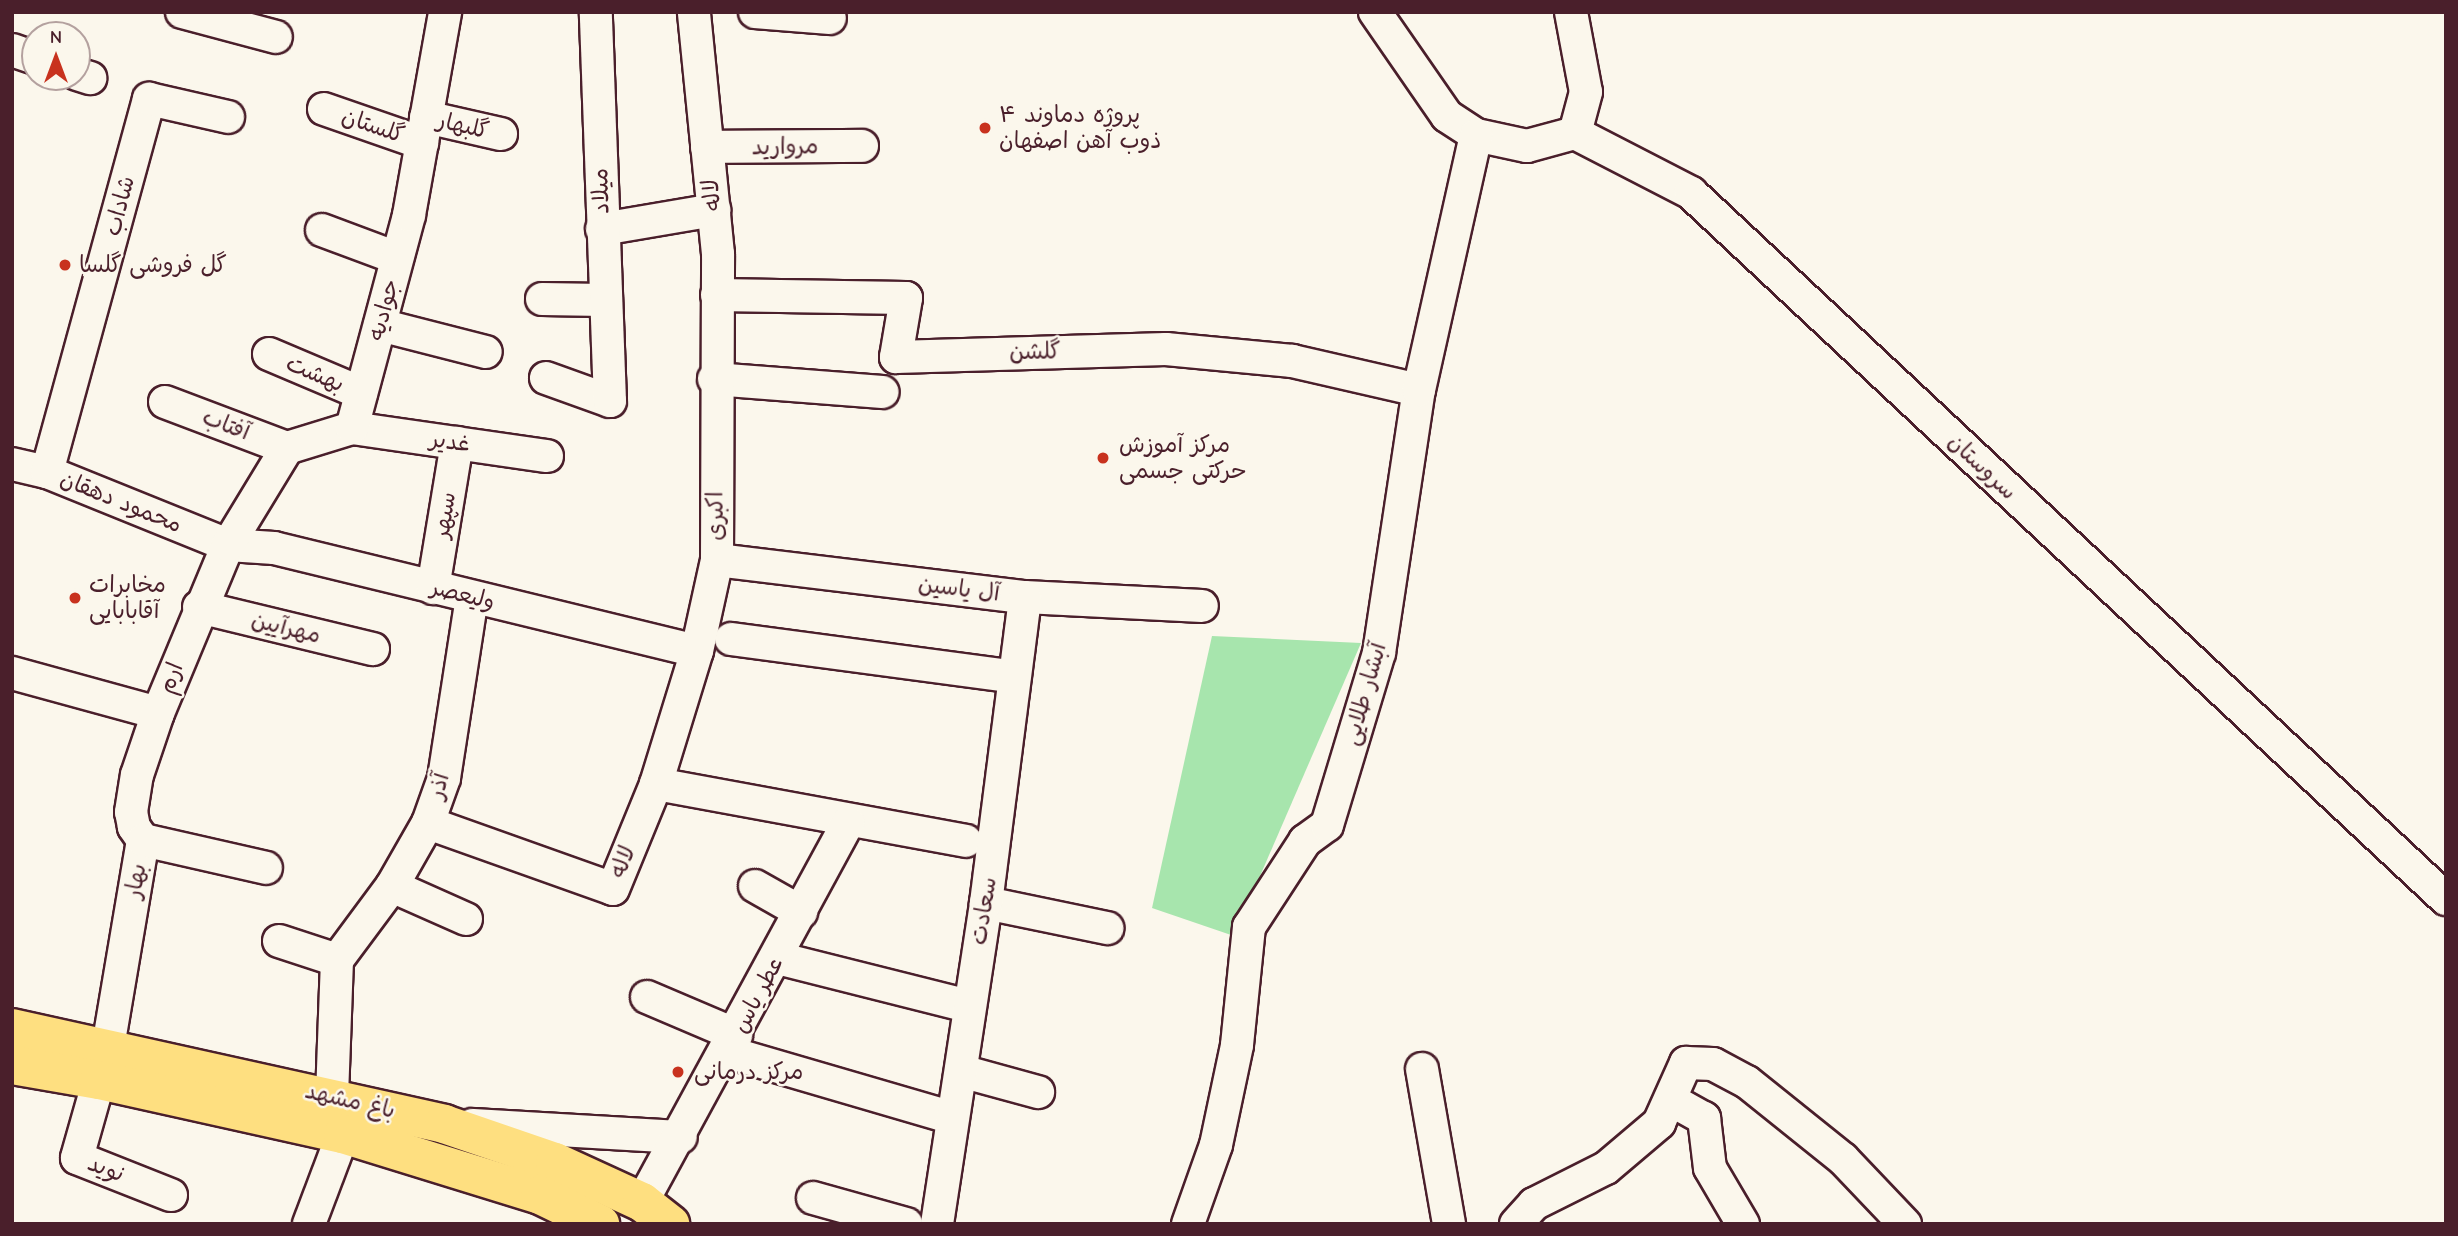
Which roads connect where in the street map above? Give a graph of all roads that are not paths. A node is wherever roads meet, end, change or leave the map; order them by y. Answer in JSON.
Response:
{"nodes":[{"id":1,"x":182,"y":12,"type":"edge"},
{"id":2,"x":445,"y":12,"type":"edge"},
{"id":3,"x":596,"y":12,"type":"edge"},
{"id":4,"x":694,"y":12,"type":"edge"},
{"id":5,"x":755,"y":12,"type":"edge"},
{"id":6,"x":1375,"y":12,"type":"edge"},
{"id":7,"x":1570,"y":12,"type":"edge"},
{"id":8,"x":830,"y":18,"type":"dead end"},
{"id":9,"x":235,"y":19,"type":"edge"},
{"id":10,"x":276,"y":37,"type":"dead end"},
{"id":11,"x":324,"y":109,"type":"dead end"},
{"id":12,"x":228,"y":117,"type":"dead end"},
{"id":13,"x":424,"y":130,"type":"junction"},
{"id":14,"x":1575,"y":133,"type":"junction"},
{"id":15,"x":501,"y":134,"type":"dead end"},
{"id":16,"x":1476,"y":135,"type":"junction"},
{"id":17,"x":862,"y":146,"type":"dead end"},
{"id":18,"x":707,"y":147,"type":"junction"},
{"id":19,"x":714,"y":211,"type":"junction"},
{"id":20,"x":602,"y":229,"type":"junction"},
{"id":21,"x":322,"y":230,"type":"dead end"},
{"id":22,"x":397,"y":258,"type":"junction"},
{"id":23,"x":717,"y":295,"type":"junction"},
{"id":24,"x":542,"y":299,"type":"dead end"},
{"id":25,"x":604,"y":300,"type":"junction"},
{"id":26,"x":380,"y":325,"type":"junction"},
{"id":27,"x":485,"y":352,"type":"dead end"},
{"id":28,"x":269,"y":354,"type":"dead end"},
{"id":29,"x":546,"y":378,"type":"dead end"},
{"id":30,"x":714,"y":379,"type":"junction"},
{"id":31,"x":1419,"y":390,"type":"junction"},
{"id":32,"x":883,"y":392,"type":"dead end"},
{"id":33,"x":361,"y":393,"type":"junction"},
{"id":34,"x":165,"y":402,"type":"dead end"},
{"id":35,"x":352,"y":428,"type":"junction"},
{"id":36,"x":457,"y":443,"type":"junction"},
{"id":37,"x":287,"y":448,"type":"junction"},
{"id":38,"x":547,"y":456,"type":"dead end"},
{"id":39,"x":12,"y":464,"type":"edge"},
{"id":40,"x":47,"y":472,"type":"junction"},
{"id":41,"x":228,"y":545,"type":"junction"},
{"id":42,"x":717,"y":560,"type":"junction"},
{"id":43,"x":433,"y":588,"type":"junction"},
{"id":44,"x":1025,"y":597,"type":"junction"},
{"id":45,"x":472,"y":598,"type":"junction"},
{"id":46,"x":1202,"y":606,"type":"dead end"},
{"id":47,"x":198,"y":607,"type":"junction"},
{"id":48,"x":731,"y":639,"type":"dead end"},
{"id":49,"x":373,"y":649,"type":"dead end"},
{"id":50,"x":697,"y":650,"type":"junction"},
{"id":51,"x":12,"y":673,"type":"edge"},
{"id":52,"x":1014,"y":677,"type":"junction"},
{"id":53,"x":158,"y":713,"type":"junction"},
{"id":54,"x":656,"y":784,"type":"junction"},
{"id":55,"x":428,"y":822,"type":"junction"},
{"id":56,"x":848,"y":822,"type":"junction"},
{"id":57,"x":143,"y":840,"type":"junction"},
{"id":58,"x":966,"y":841,"type":"dead end"},
{"id":59,"x":266,"y":868,"type":"dead end"},
{"id":60,"x":392,"y":886,"type":"junction"},
{"id":61,"x":755,"y":886,"type":"dead end"},
{"id":62,"x":2446,"y":898,"type":"edge"},
{"id":63,"x":986,"y":904,"type":"junction"},
{"id":64,"x":801,"y":912,"type":"junction"},
{"id":65,"x":466,"y":919,"type":"dead end"},
{"id":66,"x":1107,"y":928,"type":"dead end"},
{"id":67,"x":279,"y":941,"type":"dead end"},
{"id":68,"x":777,"y":958,"type":"junction"},
{"id":69,"x":337,"y":960,"type":"junction"},
{"id":70,"x":647,"y":997,"type":"dead end"},
{"id":71,"x":968,"y":1006,"type":"junction"},
{"id":72,"x":12,"y":1028,"type":"edge"},
{"id":73,"x":732,"y":1044,"type":"junction"},
{"id":74,"x":103,"y":1063,"type":"junction"},
{"id":75,"x":12,"y":1065,"type":"edge"},
{"id":76,"x":1422,"y":1069,"type":"dead end"},
{"id":77,"x":961,"y":1072,"type":"junction"},
{"id":78,"x":1038,"y":1092,"type":"dead end"},
{"id":79,"x":332,"y":1097,"type":"junction"},
{"id":80,"x":1671,"y":1100,"type":"junction"},
{"id":81,"x":953,"y":1118,"type":"junction"},
{"id":82,"x":444,"y":1124,"type":"junction"},
{"id":83,"x":343,"y":1135,"type":"junction"},
{"id":84,"x":681,"y":1137,"type":"junction"},
{"id":85,"x":547,"y":1178,"type":"junction"},
{"id":86,"x":171,"y":1195,"type":"dead end"},
{"id":87,"x":813,"y":1198,"type":"dead end"},
{"id":88,"x":656,"y":1213,"type":"edge"},
{"id":89,"x":309,"y":1224,"type":"edge"},
{"id":90,"x":600,"y":1224,"type":"edge"},
{"id":91,"x":906,"y":1224,"type":"edge"},
{"id":92,"x":937,"y":1224,"type":"edge"},
{"id":93,"x":1188,"y":1224,"type":"edge"},
{"id":94,"x":1449,"y":1224,"type":"edge"},
{"id":95,"x":1516,"y":1224,"type":"edge"},
{"id":96,"x":1743,"y":1224,"type":"edge"},
{"id":97,"x":1905,"y":1224,"type":"edge"}],
"edges":[{"from":1,"to":9,"type":"street"},
{"from":2,"to":13,"type":"street","name":"جوادیه"},
{"from":3,"to":20,"type":"street","name":"میلاد"},
{"from":4,"to":18,"type":"street","name":"لاله"},
{"from":5,"to":8,"type":"street"},
{"from":6,"to":16,"type":"street"},
{"from":7,"to":14,"type":"street"},
{"from":9,"to":10,"type":"street"},
{"from":11,"to":13,"type":"street","name":"گلستان"},
{"from":12,"to":40,"type":"street","name":"شاداب"},
{"from":13,"to":15,"type":"street","name":"گلبهار"},
{"from":13,"to":22,"type":"street","name":"جوادیه"},
{"from":14,"to":16,"type":"street"},
{"from":14,"to":62,"type":"street","name":"سروستان"},
{"from":16,"to":31,"type":"street","name":"آبشار طلایی"},
{"from":17,"to":18,"type":"street","name":"مروارید"},
{"from":18,"to":19,"type":"street","name":"لاله"},
{"from":19,"to":20,"type":"street"},
{"from":19,"to":23,"type":"street","name":"لاله"},
{"from":20,"to":25,"type":"street","name":"میلاد"},
{"from":21,"to":22,"type":"street"},
{"from":22,"to":26,"type":"street","name":"جوادیه"},
{"from":23,"to":30,"type":"street","name":"لاله"},
{"from":23,"to":31,"type":"street","name":"گلشن"},
{"from":24,"to":25,"type":"street"},
{"from":25,"to":29,"type":"street","name":"میلاد"},
{"from":26,"to":27,"type":"street"},
{"from":26,"to":33,"type":"street","name":"جوادیه"},
{"from":28,"to":33,"type":"street","name":"بهشت"},
{"from":30,"to":32,"type":"street"},
{"from":30,"to":42,"type":"street","name":"اکبری"},
{"from":31,"to":93,"type":"street","name":"آبشار طلایی"},
{"from":33,"to":35,"type":"street","name":"جوادیه"},
{"from":34,"to":37,"type":"street","name":"آفتاب"},
{"from":35,"to":36,"type":"street","name":"غدیر"},
{"from":35,"to":37,"type":"street"},
{"from":36,"to":38,"type":"street","name":"غدیر"},
{"from":36,"to":43,"type":"street","name":"سپهر"},
{"from":37,"to":41,"type":"street"},
{"from":39,"to":40,"type":"street","name":"محمود دهقان"},
{"from":40,"to":41,"type":"street","name":"محمود دهقان"},
{"from":41,"to":43,"type":"street","name":"ولیعصر"},
{"from":41,"to":47,"type":"street","name":"ارم"},
{"from":42,"to":44,"type":"street","name":"آل یاسین"},
{"from":42,"to":50,"type":"street","name":"اکبری"},
{"from":43,"to":45,"type":"street","name":"ولیعصر"},
{"from":44,"to":46,"type":"street","name":"آل یاسین"},
{"from":44,"to":52,"type":"street","name":"سعادت"},
{"from":45,"to":50,"type":"street","name":"ولیعصر"},
{"from":45,"to":55,"type":"street","name":"آذر"},
{"from":47,"to":49,"type":"street","name":"مهرآیین"},
{"from":47,"to":53,"type":"street","name":"ارم"},
{"from":48,"to":52,"type":"street"},
{"from":50,"to":54,"type":"street","name":"لاله"},
{"from":51,"to":53,"type":"street","name":"ارم"},
{"from":52,"to":63,"type":"street","name":"سعادت"},
{"from":53,"to":57,"type":"street"},
{"from":54,"to":55,"type":"street","name":"لاله"},
{"from":54,"to":56,"type":"street"},
{"from":55,"to":60,"type":"street","name":"آذر"},
{"from":56,"to":58,"type":"street"},
{"from":56,"to":64,"type":"street","name":"عطر یاس"},
{"from":57,"to":59,"type":"street","name":"بهار"},
{"from":57,"to":74,"type":"street","name":"بهار"},
{"from":60,"to":65,"type":"street"},
{"from":60,"to":69,"type":"street","name":"آذر"},
{"from":61,"to":64,"type":"street"},
{"from":63,"to":66,"type":"street"},
{"from":63,"to":71,"type":"street","name":"سعادت"},
{"from":64,"to":68,"type":"street","name":"عطر یاس"},
{"from":67,"to":69,"type":"street"},
{"from":68,"to":71,"type":"street"},
{"from":68,"to":73,"type":"street","name":"عطر یاس"},
{"from":69,"to":79,"type":"street"},
{"from":70,"to":73,"type":"street"},
{"from":71,"to":77,"type":"street","name":"سعادت"},
{"from":72,"to":74,"type":"main road","name":"باغ مشهد"},
{"from":73,"to":81,"type":"street"},
{"from":73,"to":84,"type":"street","name":"عطر یاس"},
{"from":74,"to":75,"type":"main road","name":"باغ مشهد"},
{"from":74,"to":79,"type":"main road","name":"باغ مشهد"},
{"from":74,"to":83,"type":"main road","name":"باغ مشهد"},
{"from":74,"to":86,"type":"street","name":"نوید"},
{"from":76,"to":94,"type":"street"},
{"from":77,"to":78,"type":"street"},
{"from":77,"to":81,"type":"street","name":"سعادت"},
{"from":79,"to":82,"type":"main road","name":"باغ مشهد"},
{"from":80,"to":95,"type":"street"},
{"from":80,"to":96,"type":"street"},
{"from":80,"to":97,"type":"street"},
{"from":81,"to":92,"type":"street","name":"سعادت"},
{"from":82,"to":84,"type":"street"},
{"from":82,"to":85,"type":"main road","name":"باغ مشهد"},
{"from":83,"to":85,"type":"main road","name":"باغ مشهد"},
{"from":83,"to":89,"type":"street"},
{"from":84,"to":88,"type":"street","name":"عطر یاس"},
{"from":85,"to":88,"type":"main road","name":"باغ مشهد"},
{"from":85,"to":90,"type":"main road","name":"باغ مشهد"},
{"from":87,"to":91,"type":"street"}]}
